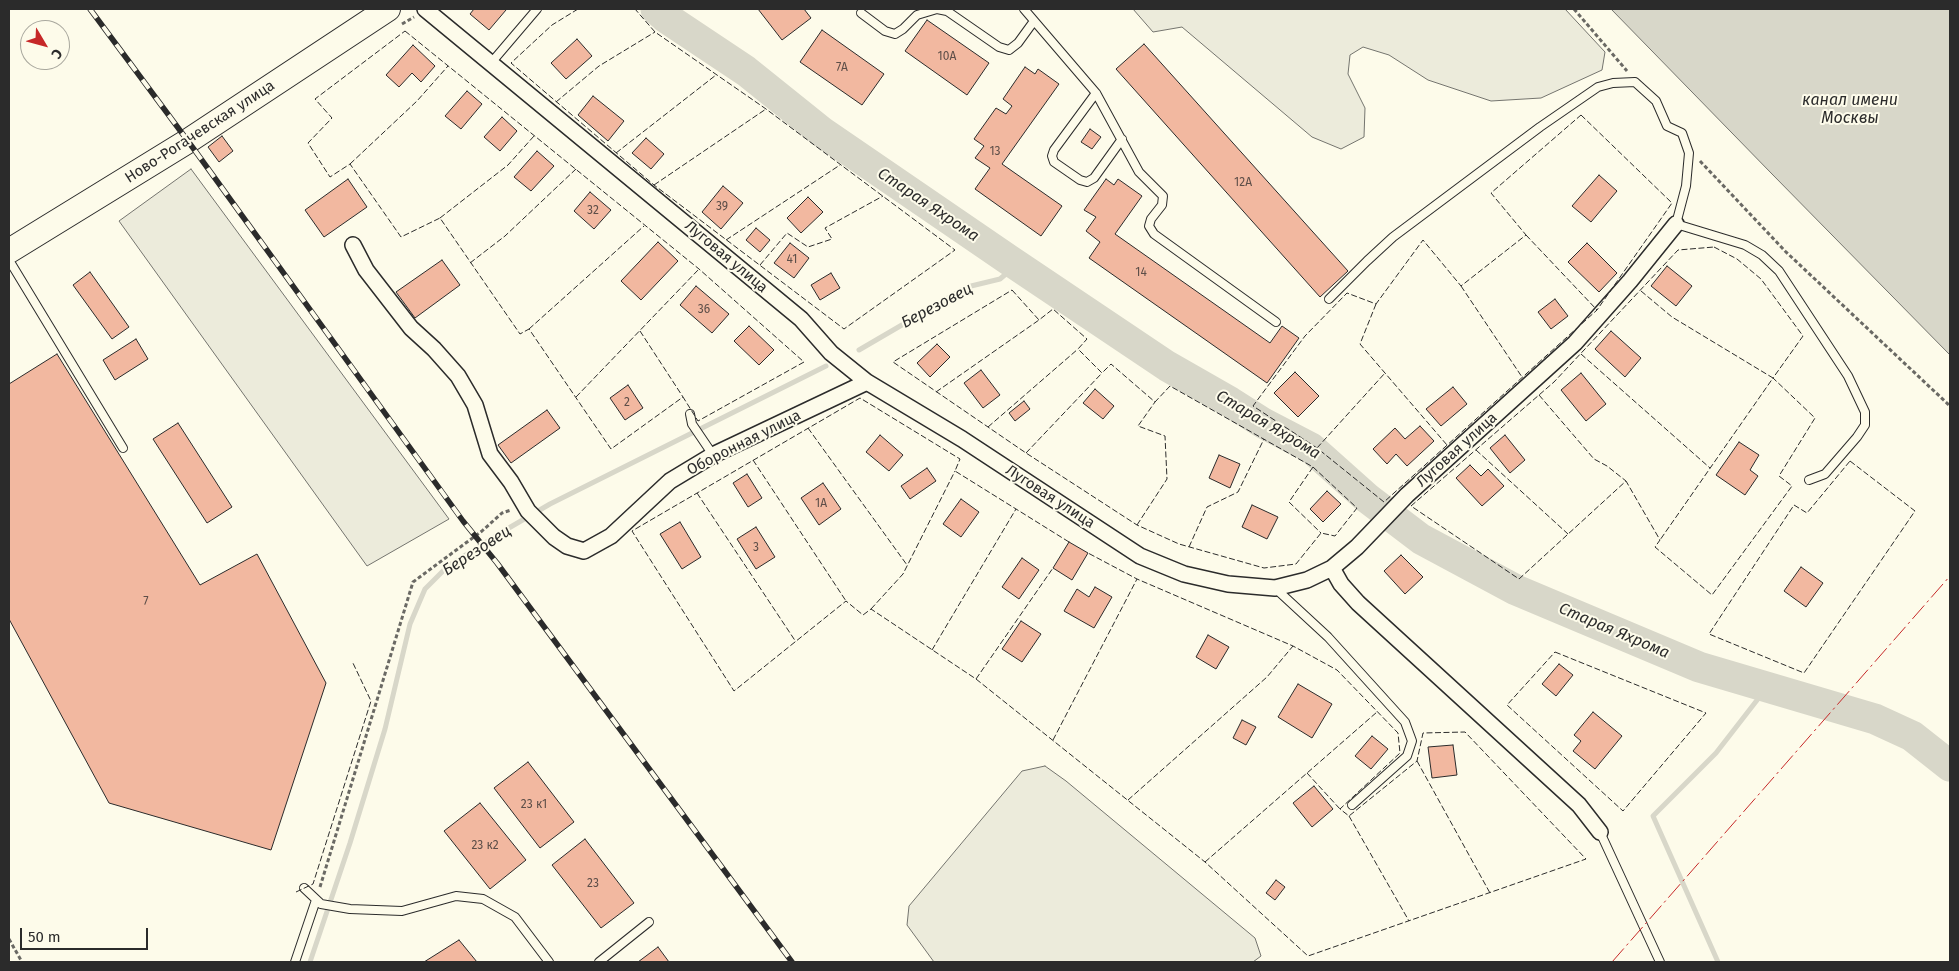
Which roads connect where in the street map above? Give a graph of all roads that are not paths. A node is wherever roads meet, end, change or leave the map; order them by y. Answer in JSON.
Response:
{"nodes":[{"id":1,"x":388,"y":9,"type":"edge"},
{"id":2,"x":425,"y":9,"type":"edge"},
{"id":3,"x":537,"y":9,"type":"edge"},
{"id":4,"x":1024,"y":9,"type":"edge"},
{"id":5,"x":861,"y":13,"type":"dead end"},
{"id":6,"x":1034,"y":21,"type":"junction"},
{"id":7,"x":491,"y":63,"type":"junction"},
{"id":8,"x":1096,"y":92,"type":"junction"},
{"id":9,"x":1122,"y":139,"type":"junction"},
{"id":10,"x":1676,"y":224,"type":"junction"},
{"id":11,"x":353,"y":245,"type":"dead end"},
{"id":12,"x":9,"y":251,"type":"edge"},
{"id":13,"x":9,"y":260,"type":"edge"},
{"id":14,"x":1329,"y":299,"type":"dead end"},
{"id":15,"x":1276,"y":322,"type":"dead end"},
{"id":16,"x":867,"y":382,"type":"junction"},
{"id":17,"x":690,"y":414,"type":"dead end"},
{"id":18,"x":123,"y":448,"type":"dead end"},
{"id":19,"x":713,"y":455,"type":"junction"},
{"id":20,"x":1809,"y":480,"type":"dead end"},
{"id":21,"x":1332,"y":568,"type":"junction"},
{"id":22,"x":1275,"y":588,"type":"junction"},
{"id":23,"x":1352,"y":805,"type":"dead end"},
{"id":24,"x":1600,"y":832,"type":"joint"},
{"id":25,"x":304,"y":888,"type":"dead end"},
{"id":26,"x":319,"y":902,"type":"junction"},
{"id":27,"x":650,"y":922,"type":"dead end"},
{"id":28,"x":295,"y":962,"type":"edge"},
{"id":29,"x":549,"y":962,"type":"edge"},
{"id":30,"x":600,"y":962,"type":"edge"},
{"id":31,"x":1660,"y":962,"type":"edge"}],
"edges":[{"from":1,"to":12,"type":"main road","name":"Ново-Рогачевская улица"},
{"from":2,"to":7,"type":"street","name":"Луговая улица"},
{"from":3,"to":7,"type":"lane"},
{"from":4,"to":6,"type":"lane"},
{"from":5,"to":6,"type":"lane"},
{"from":6,"to":8,"type":"lane"},
{"from":7,"to":16,"type":"street","name":"Луговая улица"},
{"from":8,"to":9,"type":"lane"},
{"from":8,"to":9,"type":"lane"},
{"from":9,"to":15,"type":"lane"},
{"from":10,"to":14,"type":"lane"},
{"from":10,"to":20,"type":"lane"},
{"from":10,"to":21,"type":"street","name":"Луговая улица"},
{"from":11,"to":19,"type":"street","name":"Оборонная улица"},
{"from":13,"to":18,"type":"lane"},
{"from":16,"to":19,"type":"street","name":"Оборонная улица"},
{"from":16,"to":22,"type":"street","name":"Луговая улица"},
{"from":17,"to":19,"type":"lane"},
{"from":21,"to":22,"type":"street","name":"Луговая улица"},
{"from":21,"to":24,"type":"street"},
{"from":22,"to":23,"type":"lane"},
{"from":24,"to":31,"type":"lane"},
{"from":25,"to":26,"type":"lane"},
{"from":26,"to":28,"type":"lane"},
{"from":26,"to":29,"type":"lane"},
{"from":27,"to":30,"type":"lane"}]}
